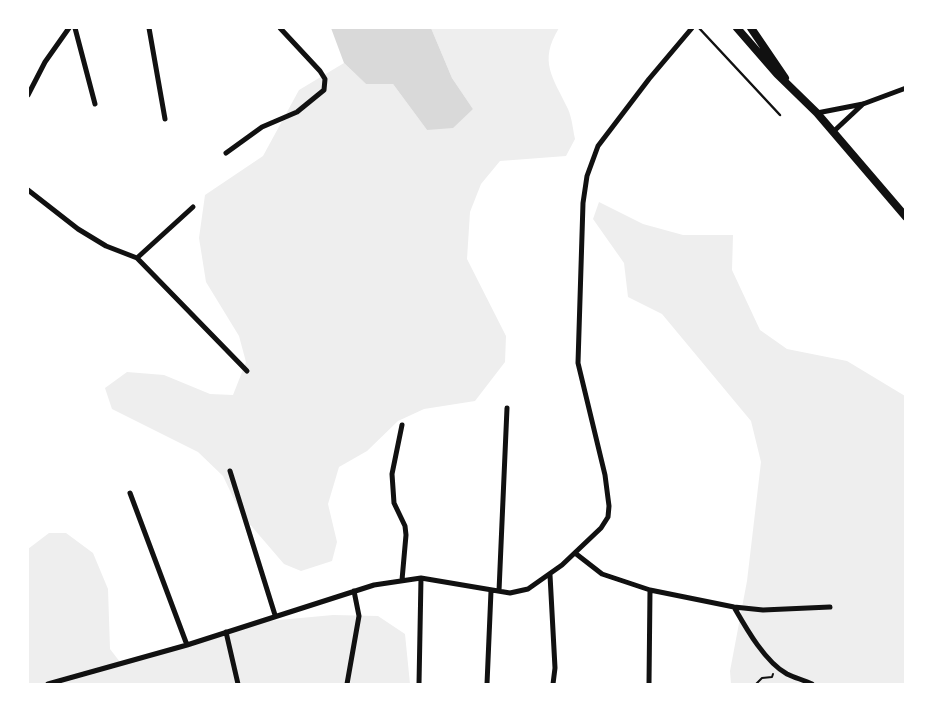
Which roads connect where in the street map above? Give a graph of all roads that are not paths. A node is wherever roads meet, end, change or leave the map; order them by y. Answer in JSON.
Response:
{"nodes":[{"id":1,"x":68,"y":28,"type":"edge"},
{"id":2,"x":74,"y":28,"type":"edge"},
{"id":3,"x":149,"y":28,"type":"edge"},
{"id":4,"x":280,"y":28,"type":"edge"},
{"id":5,"x":692,"y":28,"type":"edge"},
{"id":6,"x":699,"y":28,"type":"edge"},
{"id":7,"x":737,"y":28,"type":"edge"},
{"id":8,"x":751,"y":28,"type":"edge"},
{"id":9,"x":787,"y":82,"type":"junction"},
{"id":10,"x":906,"y":88,"type":"edge"},
{"id":11,"x":28,"y":95,"type":"edge"},
{"id":12,"x":95,"y":104,"type":"dead end"},
{"id":13,"x":863,"y":104,"type":"junction"},
{"id":14,"x":817,"y":113,"type":"junction"},
{"id":15,"x":780,"y":114,"type":"dead end"},
{"id":16,"x":165,"y":119,"type":"dead end"},
{"id":17,"x":833,"y":132,"type":"junction"},
{"id":18,"x":226,"y":153,"type":"dead end"},
{"id":19,"x":28,"y":190,"type":"edge"},
{"id":20,"x":194,"y":208,"type":"dead end"},
{"id":21,"x":906,"y":218,"type":"edge"},
{"id":22,"x":137,"y":258,"type":"junction"},
{"id":23,"x":247,"y":371,"type":"dead end"},
{"id":24,"x":507,"y":408,"type":"dead end"},
{"id":25,"x":402,"y":424,"type":"dead end"},
{"id":26,"x":230,"y":471,"type":"dead end"},
{"id":27,"x":130,"y":493,"type":"dead end"},
{"id":28,"x":575,"y":553,"type":"junction"},
{"id":29,"x":550,"y":575,"type":"junction"},
{"id":30,"x":421,"y":578,"type":"junction"},
{"id":31,"x":402,"y":580,"type":"junction"},
{"id":32,"x":650,"y":590,"type":"junction"},
{"id":33,"x":354,"y":591,"type":"junction"},
{"id":34,"x":491,"y":591,"type":"junction"},
{"id":35,"x":499,"y":591,"type":"junction"},
{"id":36,"x":734,"y":607,"type":"junction"},
{"id":37,"x":830,"y":607,"type":"dead end"},
{"id":38,"x":275,"y":615,"type":"junction"},
{"id":39,"x":226,"y":632,"type":"junction"},
{"id":40,"x":187,"y":645,"type":"junction"},
{"id":41,"x":48,"y":684,"type":"edge"},
{"id":42,"x":238,"y":684,"type":"edge"},
{"id":43,"x":347,"y":684,"type":"edge"},
{"id":44,"x":419,"y":684,"type":"edge"},
{"id":45,"x":487,"y":684,"type":"edge"},
{"id":46,"x":553,"y":684,"type":"edge"},
{"id":47,"x":649,"y":684,"type":"edge"},
{"id":48,"x":812,"y":684,"type":"edge"}],
"edges":[{"from":1,"to":11,"type":"street"},
{"from":2,"to":12,"type":"street"},
{"from":3,"to":16,"type":"street"},
{"from":4,"to":18,"type":"street"},
{"from":5,"to":28,"type":"street"},
{"from":6,"to":15,"type":"lane"},
{"from":7,"to":9,"type":"main road"},
{"from":8,"to":9,"type":"main road"},
{"from":9,"to":14,"type":"main road"},
{"from":10,"to":13,"type":"street"},
{"from":13,"to":14,"type":"street"},
{"from":13,"to":17,"type":"street"},
{"from":14,"to":17,"type":"main road"},
{"from":17,"to":21,"type":"main road"},
{"from":19,"to":22,"type":"street"},
{"from":20,"to":22,"type":"street"},
{"from":22,"to":23,"type":"street"},
{"from":24,"to":35,"type":"street"},
{"from":25,"to":31,"type":"street"},
{"from":26,"to":38,"type":"street"},
{"from":27,"to":40,"type":"street"},
{"from":28,"to":29,"type":"street"},
{"from":28,"to":32,"type":"street"},
{"from":29,"to":35,"type":"street"},
{"from":29,"to":46,"type":"street"},
{"from":30,"to":31,"type":"street"},
{"from":30,"to":34,"type":"street"},
{"from":30,"to":44,"type":"street"},
{"from":31,"to":33,"type":"street"},
{"from":32,"to":36,"type":"street"},
{"from":32,"to":47,"type":"street"},
{"from":33,"to":38,"type":"street"},
{"from":33,"to":43,"type":"street"},
{"from":34,"to":35,"type":"street"},
{"from":34,"to":45,"type":"street"},
{"from":36,"to":37,"type":"street"},
{"from":36,"to":48,"type":"street"},
{"from":38,"to":39,"type":"street"},
{"from":39,"to":40,"type":"street"},
{"from":39,"to":42,"type":"street"},
{"from":40,"to":41,"type":"street"}]}
